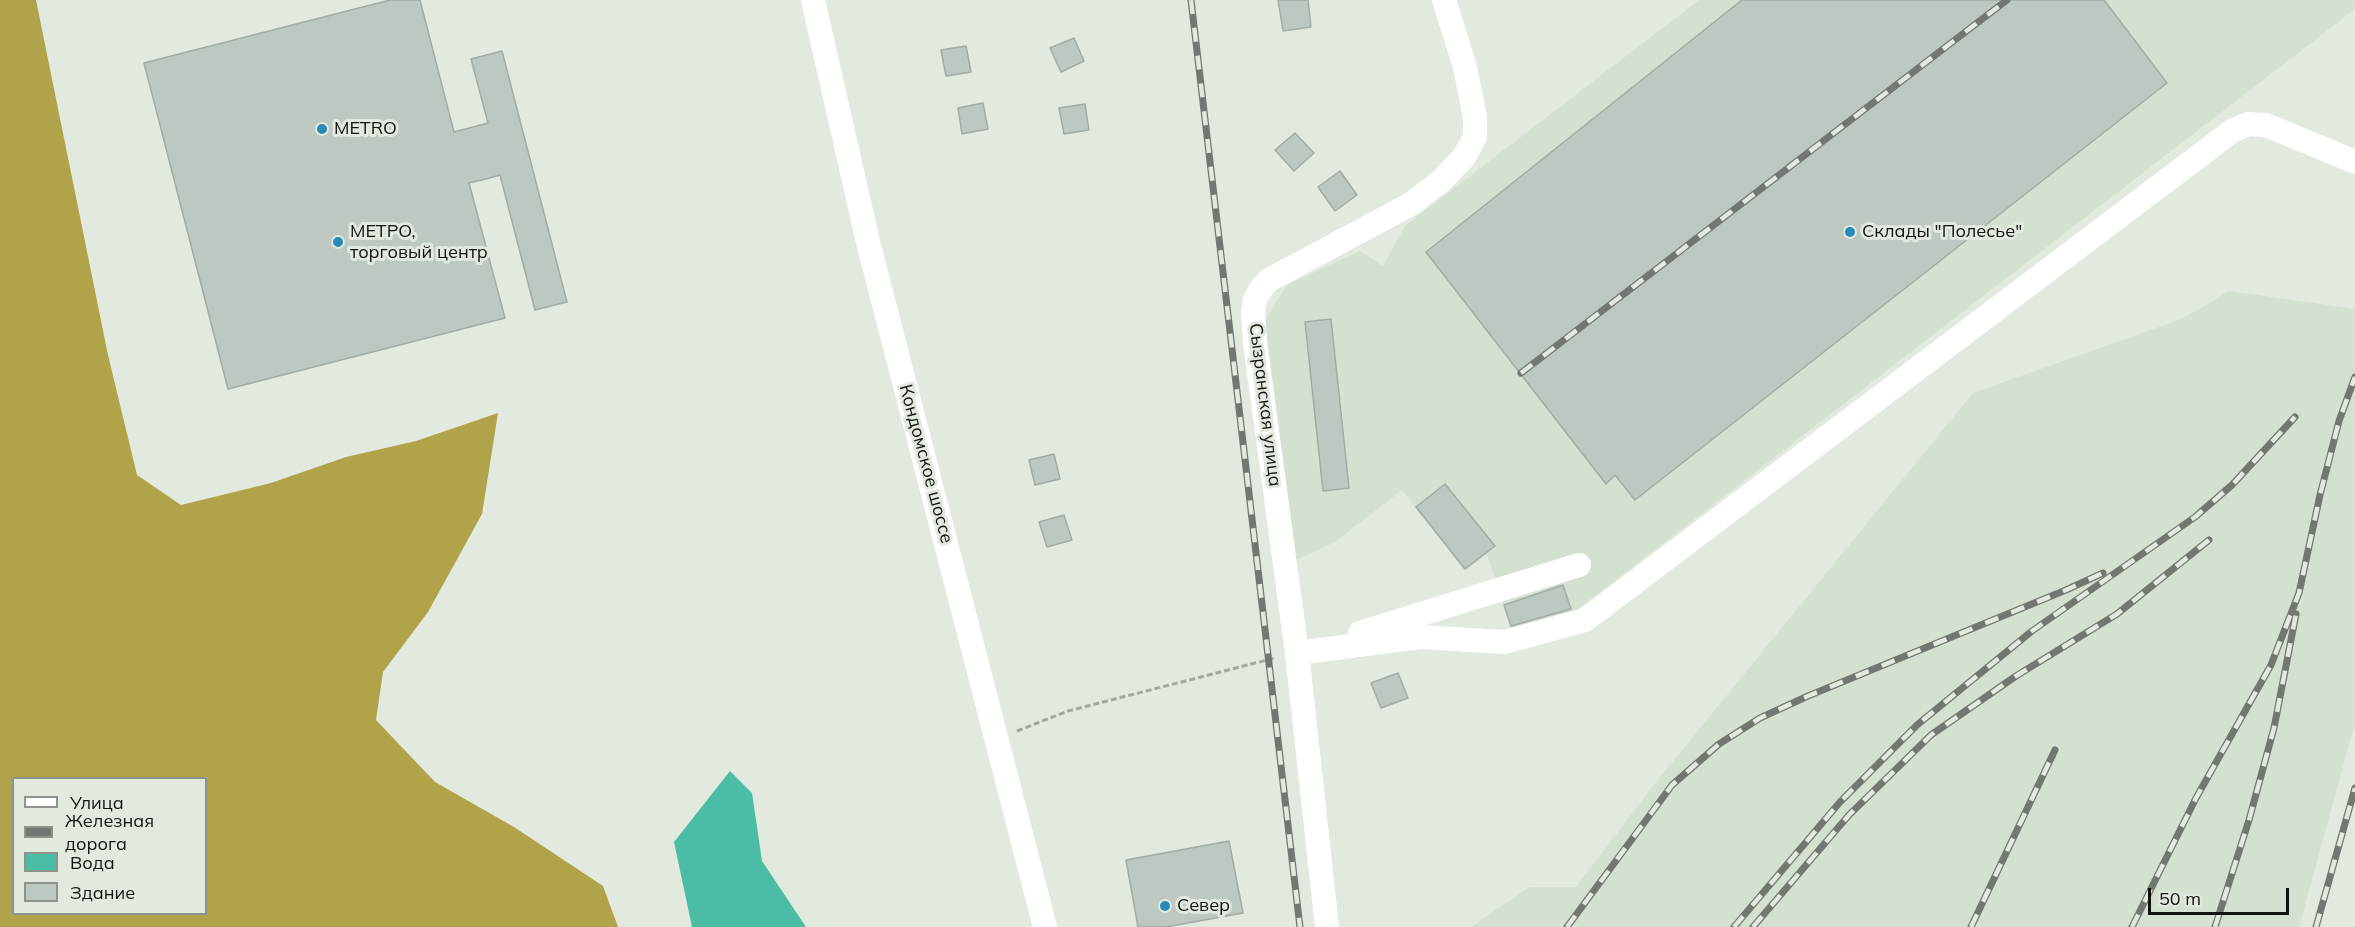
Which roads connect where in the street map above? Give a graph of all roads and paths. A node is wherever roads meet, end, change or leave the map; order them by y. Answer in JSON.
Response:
{"nodes":[{"id":1,"x":813,"y":0,"type":"edge"},
{"id":2,"x":1444,"y":0,"type":"edge"},
{"id":3,"x":2355,"y":162,"type":"edge"},
{"id":4,"x":1579,"y":565,"type":"dead end"},
{"id":5,"x":1298,"y":653,"type":"junction"},
{"id":6,"x":998,"y":739,"type":"junction"},
{"id":7,"x":1045,"y":927,"type":"edge"},
{"id":8,"x":1328,"y":927,"type":"edge"}],
"edges":[{"from":1,"to":6,"type":"street","name":"Кондомское шоссе"},
{"from":2,"to":5,"type":"street","name":"Сызранская улица"},
{"from":3,"to":5,"type":"street"},
{"from":4,"to":5,"type":"street"},
{"from":5,"to":6,"type":"path"},
{"from":5,"to":8,"type":"street","name":"Сызранская улица"},
{"from":6,"to":7,"type":"street","name":"Кондомское шоссе"}]}
